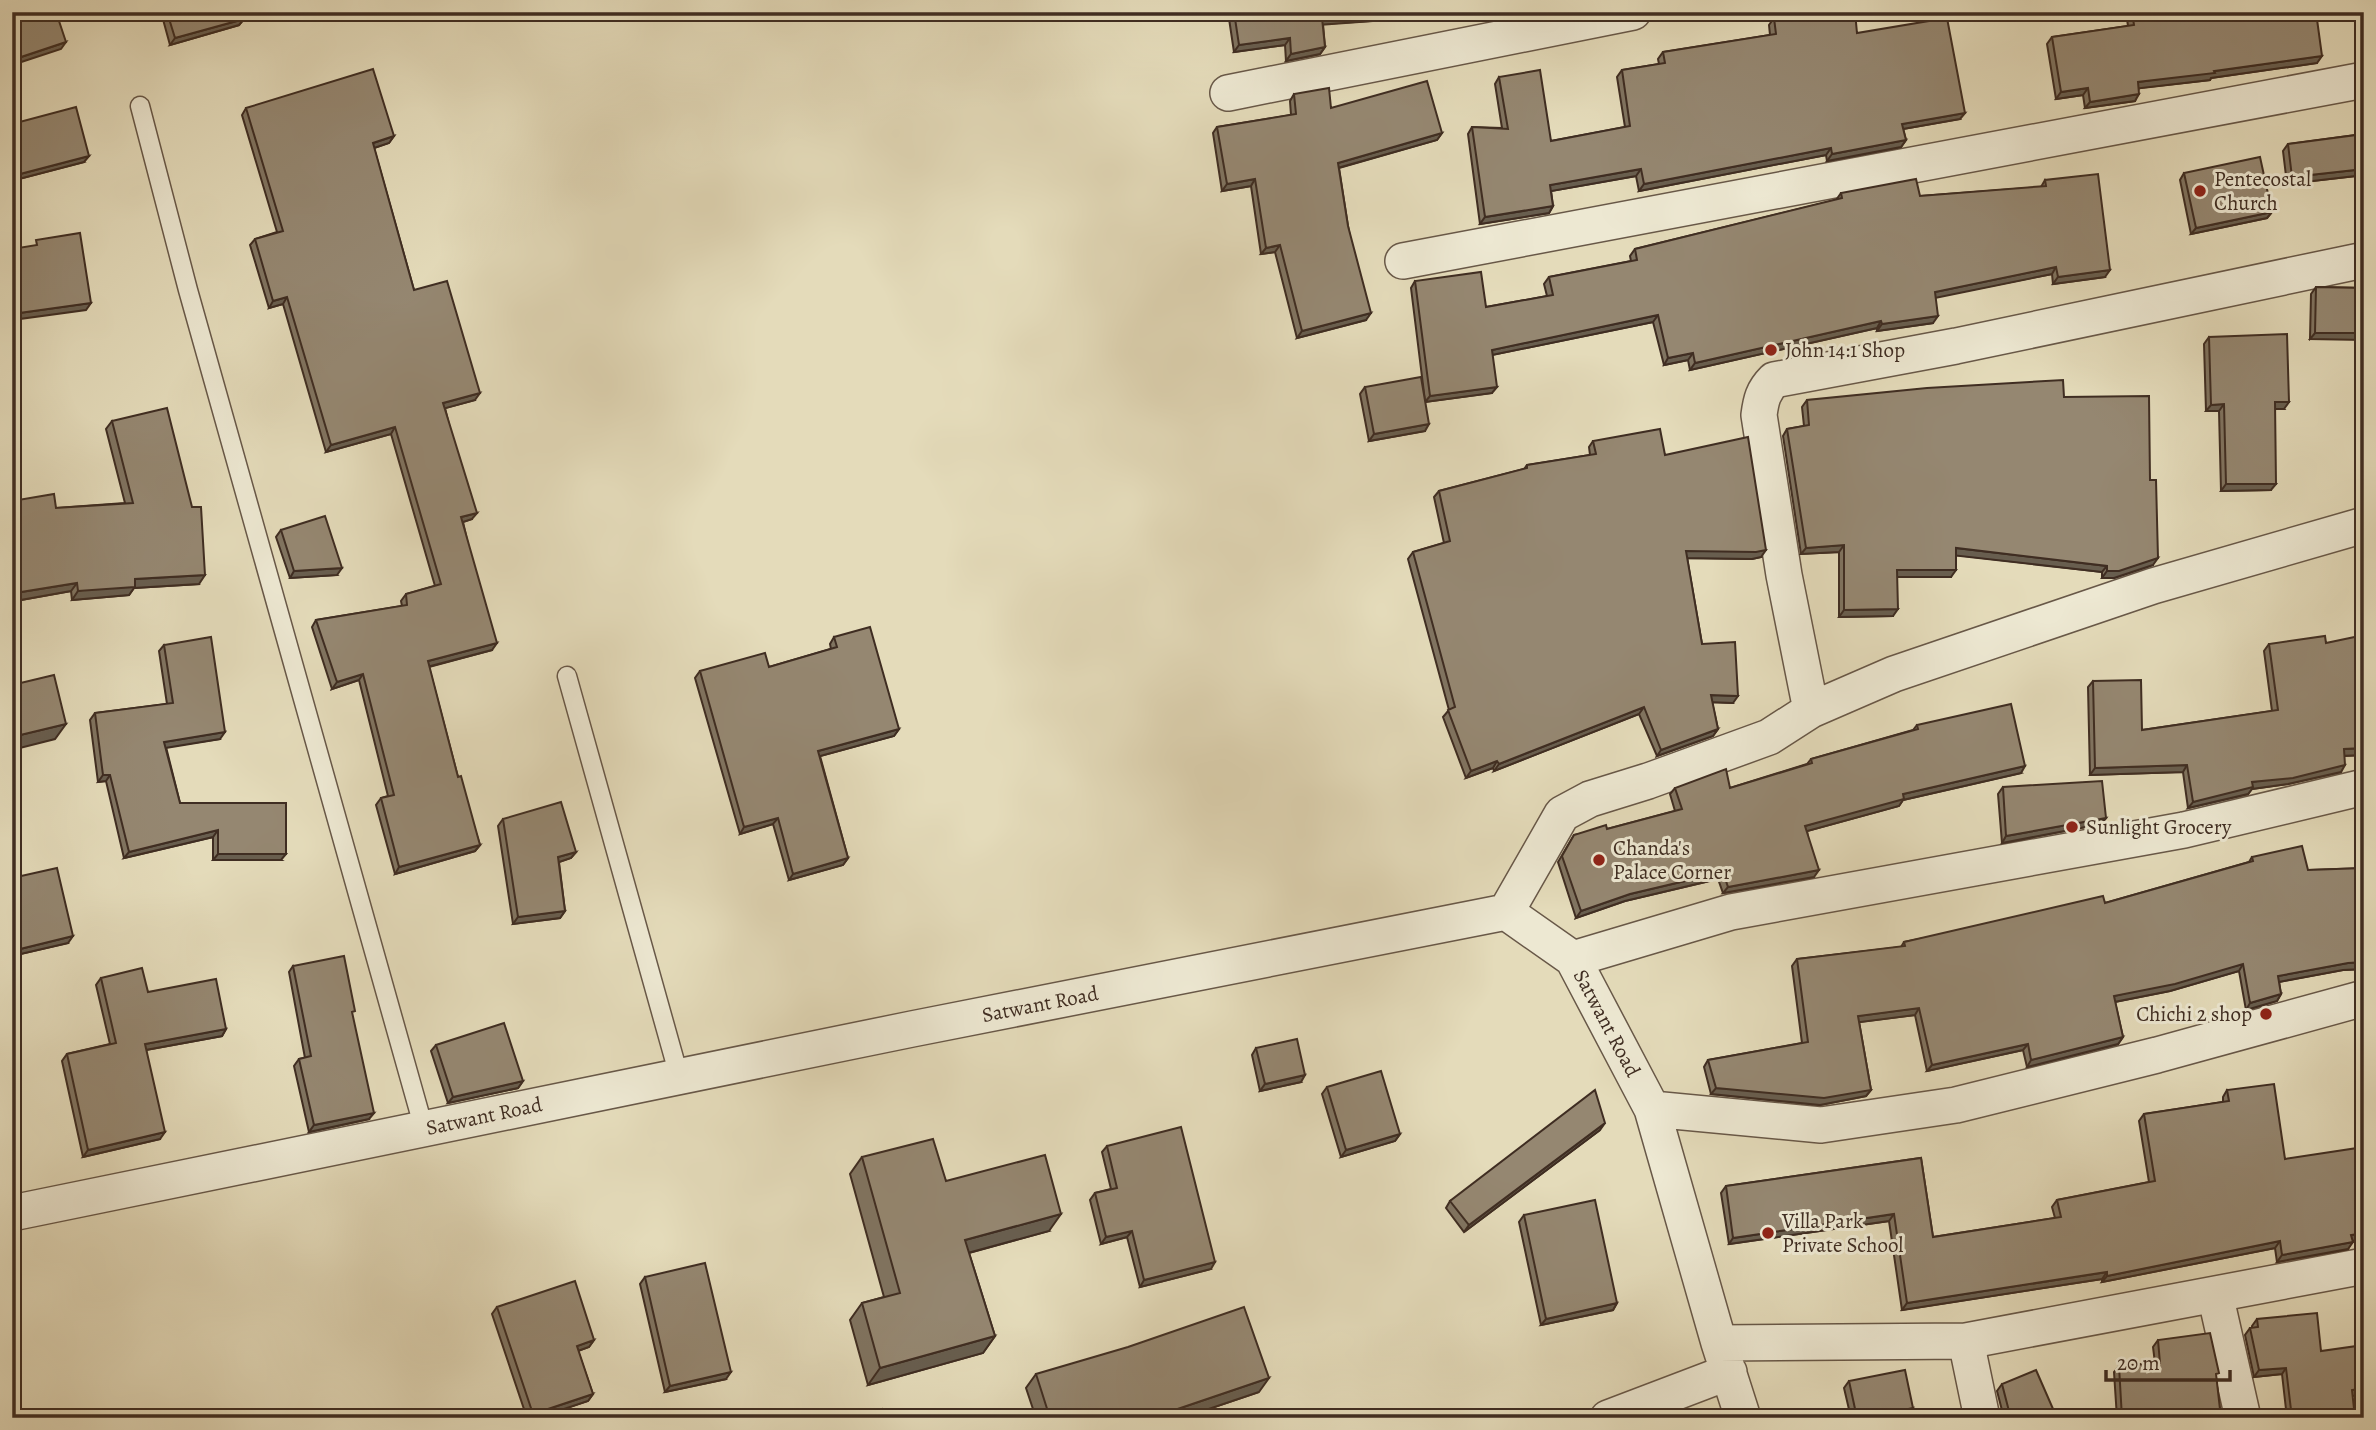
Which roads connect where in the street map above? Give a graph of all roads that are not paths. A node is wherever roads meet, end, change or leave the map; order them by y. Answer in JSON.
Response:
{"nodes":[{"id":1,"x":1633,"y":12,"type":"edge"},
{"id":2,"x":2364,"y":80,"type":"edge"},
{"id":3,"x":1228,"y":93,"type":"dead end"},
{"id":4,"x":140,"y":106,"type":"dead end"},
{"id":5,"x":2364,"y":260,"type":"edge"},
{"id":6,"x":1403,"y":261,"type":"dead end"},
{"id":7,"x":2364,"y":525,"type":"edge"},
{"id":8,"x":567,"y":676,"type":"dead end"},
{"id":9,"x":1811,"y":710,"type":"junction"},
{"id":10,"x":2364,"y":787,"type":"edge"},
{"id":11,"x":1506,"y":912,"type":"junction"},
{"id":12,"x":1573,"y":959,"type":"junction"},
{"id":13,"x":2364,"y":998,"type":"edge"},
{"id":14,"x":679,"y":1076,"type":"junction"},
{"id":15,"x":1652,"y":1109,"type":"junction"},
{"id":16,"x":424,"y":1129,"type":"junction"},
{"id":17,"x":12,"y":1213,"type":"edge"},
{"id":18,"x":2364,"y":1266,"type":"edge"},
{"id":19,"x":2214,"y":1294,"type":"junction"},
{"id":20,"x":1966,"y":1341,"type":"junction"},
{"id":21,"x":1724,"y":1357,"type":"junction"},
{"id":22,"x":1608,"y":1418,"type":"edge"},
{"id":23,"x":1743,"y":1418,"type":"edge"},
{"id":24,"x":1982,"y":1418,"type":"edge"},
{"id":25,"x":2243,"y":1418,"type":"edge"}],
"edges":[{"from":1,"to":3,"type":"street"},
{"from":2,"to":6,"type":"street"},
{"from":4,"to":16,"type":"lane"},
{"from":5,"to":9,"type":"street"},
{"from":7,"to":9,"type":"street"},
{"from":8,"to":14,"type":"lane"},
{"from":9,"to":11,"type":"street"},
{"from":10,"to":12,"type":"street"},
{"from":11,"to":12,"type":"street","name":"Satwant Road"},
{"from":11,"to":14,"type":"street","name":"Satwant Road"},
{"from":12,"to":15,"type":"street","name":"Satwant Road"},
{"from":13,"to":15,"type":"street"},
{"from":14,"to":16,"type":"street","name":"Satwant Road"},
{"from":15,"to":21,"type":"street","name":"Satwant Road"},
{"from":16,"to":17,"type":"street","name":"Satwant Road"},
{"from":18,"to":19,"type":"street"},
{"from":19,"to":20,"type":"street"},
{"from":19,"to":25,"type":"street"},
{"from":20,"to":21,"type":"street"},
{"from":20,"to":24,"type":"street"},
{"from":21,"to":22,"type":"street"},
{"from":21,"to":23,"type":"street","name":"Satwant Road"}]}
